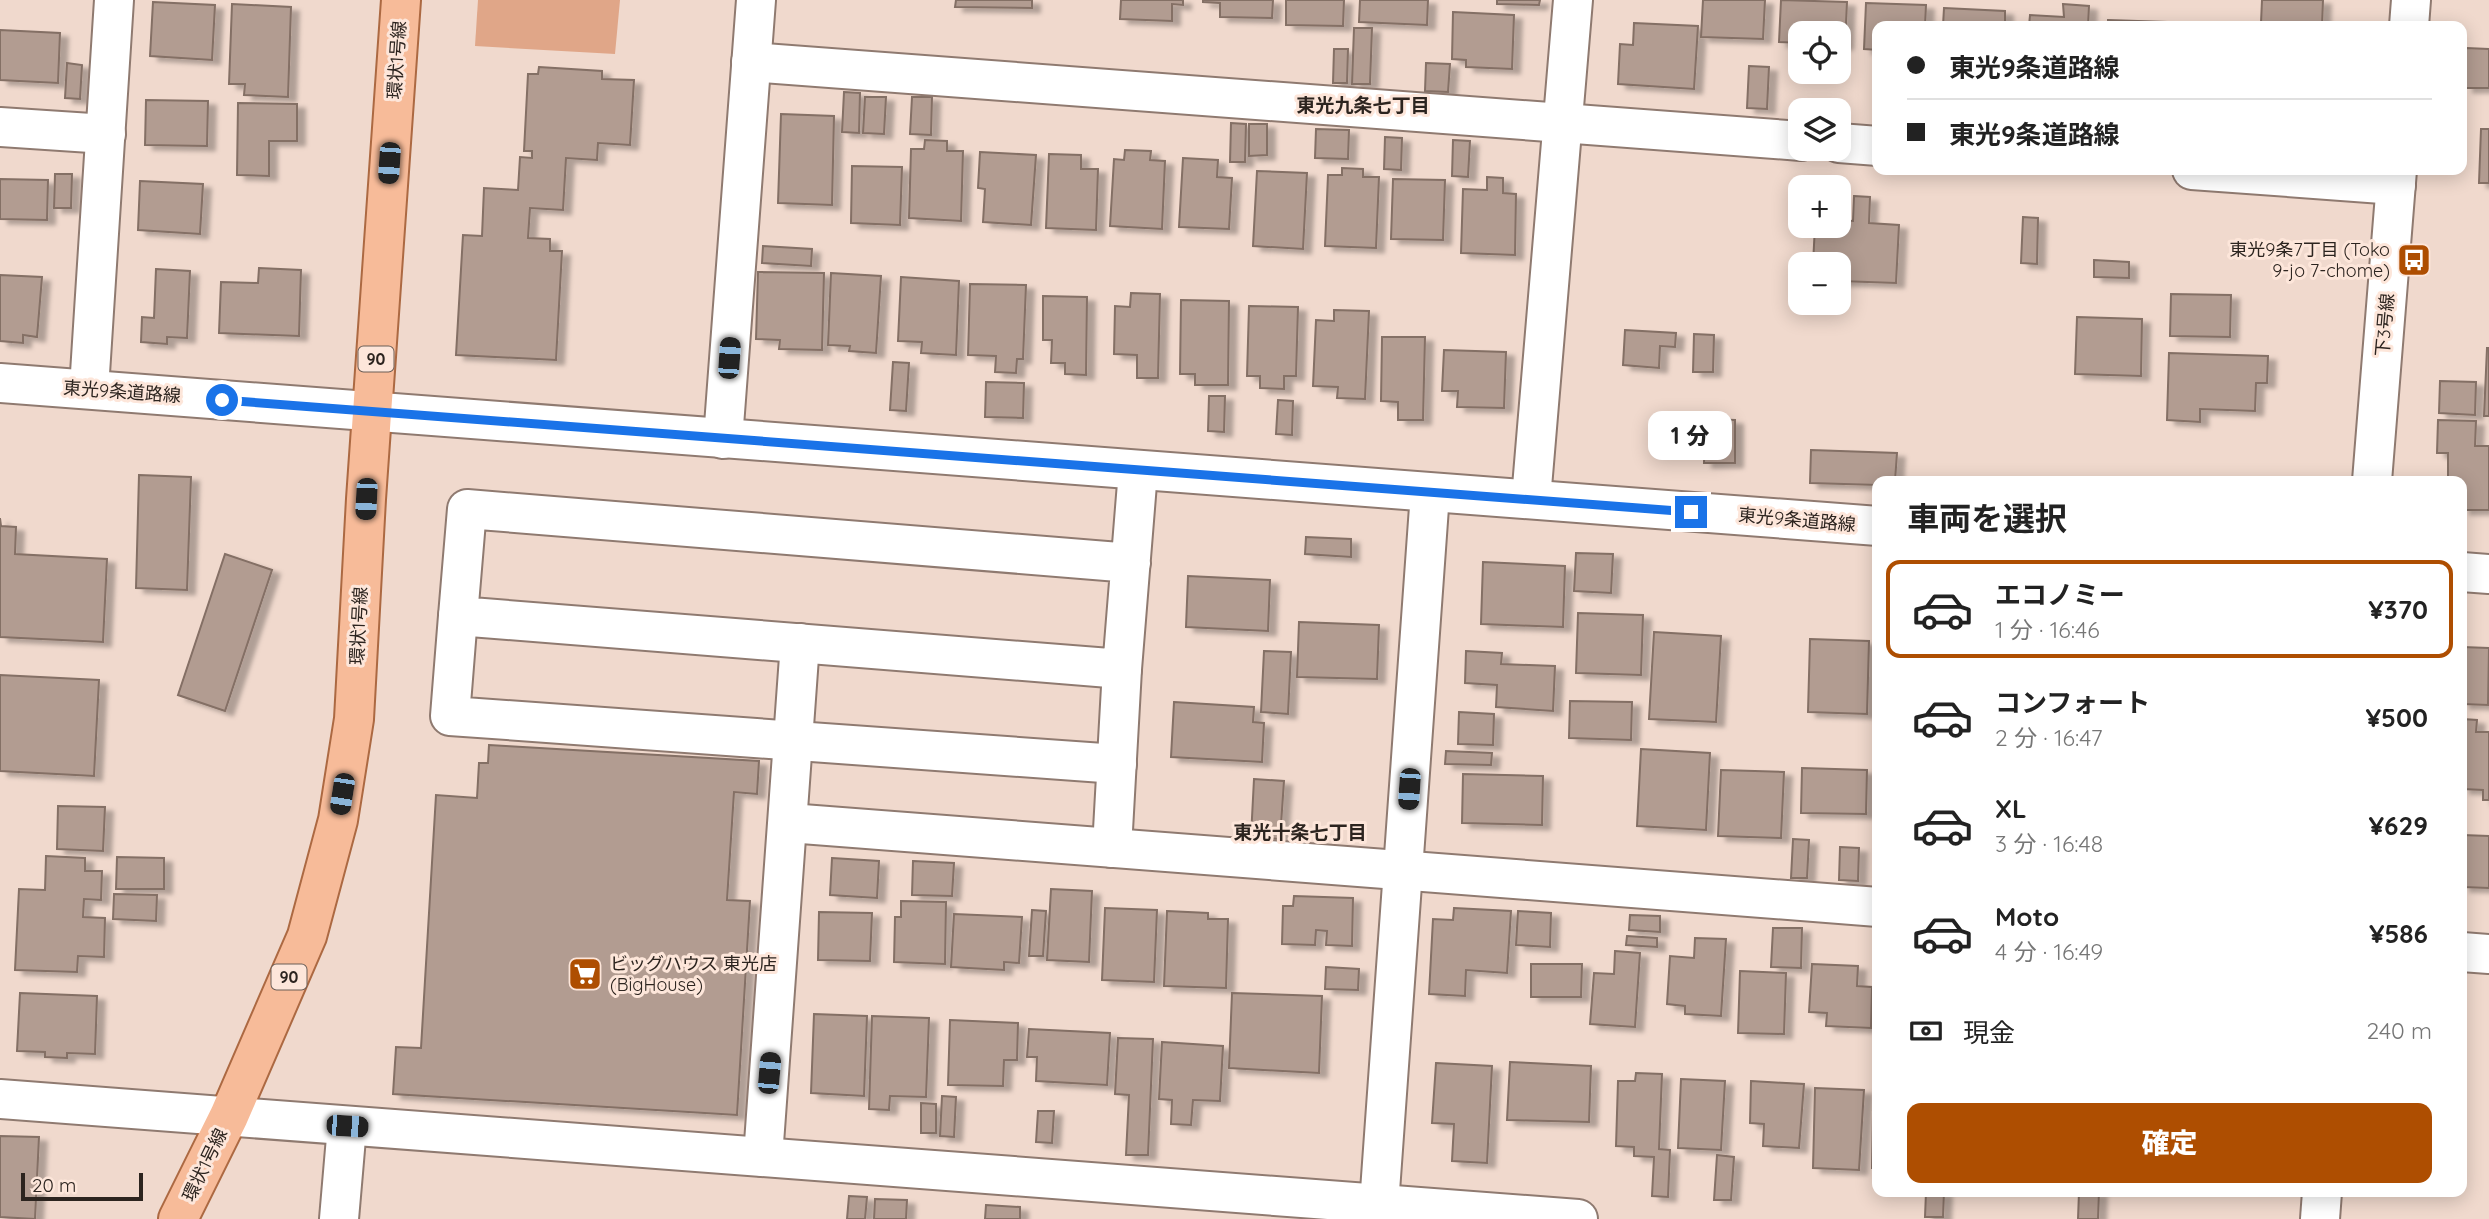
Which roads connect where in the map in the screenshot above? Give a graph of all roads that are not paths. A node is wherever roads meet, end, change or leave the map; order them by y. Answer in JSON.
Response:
{"nodes":[{"id":1,"x":114,"y":0,"type":"edge"},
{"id":2,"x":401,"y":0,"type":"edge"},
{"id":3,"x":756,"y":0,"type":"edge"},
{"id":4,"x":1573,"y":0,"type":"edge"},
{"id":5,"x":2411,"y":0,"type":"edge"},
{"id":6,"x":2409,"y":21,"type":"edge"},
{"id":7,"x":751,"y":62,"type":"junction"},
{"id":8,"x":1563,"y":123,"type":"junction"},
{"id":9,"x":0,"y":127,"type":"edge"},
{"id":10,"x":106,"y":134,"type":"junction"},
{"id":11,"x":1788,"y":140,"type":"edge"},
{"id":12,"x":1851,"y":144,"type":"edge"},
{"id":13,"x":1872,"y":146,"type":"edge"},
{"id":14,"x":2338,"y":175,"type":"edge"},
{"id":15,"x":2397,"y":177,"type":"edge"},
{"id":16,"x":0,"y":383,"type":"edge"},
{"id":17,"x":89,"y":389,"type":"junction"},
{"id":18,"x":372,"y":411,"type":"junction"},
{"id":19,"x":723,"y":439,"type":"junction"},
{"id":20,"x":1138,"y":471,"type":"junction"},
{"id":21,"x":2372,"y":476,"type":"edge"},
{"id":22,"x":1430,"y":493,"type":"junction"},
{"id":23,"x":1531,"y":499,"type":"junction"},
{"id":24,"x":1872,"y":526,"type":"edge"},
{"id":25,"x":1131,"y":563,"type":"junction"},
{"id":26,"x":2467,"y":572,"type":"edge"},
{"id":27,"x":2489,"y":574,"type":"edge"},
{"id":28,"x":458,"y":616,"type":"junction"},
{"id":29,"x":800,"y":643,"type":"junction"},
{"id":30,"x":1122,"y":669,"type":"junction"},
{"id":31,"x":794,"y":741,"type":"junction"},
{"id":32,"x":1117,"y":764,"type":"junction"},
{"id":33,"x":789,"y":823,"type":"junction"},
{"id":34,"x":1112,"y":848,"type":"junction"},
{"id":35,"x":1404,"y":870,"type":"junction"},
{"id":36,"x":1872,"y":907,"type":"edge"},
{"id":37,"x":2467,"y":952,"type":"edge"},
{"id":38,"x":2489,"y":954,"type":"edge"},
{"id":39,"x":0,"y":1099,"type":"edge"},
{"id":40,"x":229,"y":1116,"type":"junction"},
{"id":41,"x":347,"y":1126,"type":"junction"},
{"id":42,"x":763,"y":1157,"type":"junction"},
{"id":43,"x":2322,"y":1197,"type":"edge"},
{"id":44,"x":1379,"y":1211,"type":"edge"},
{"id":45,"x":178,"y":1219,"type":"edge"},
{"id":46,"x":338,"y":1219,"type":"edge"},
{"id":47,"x":1577,"y":1219,"type":"edge"},
{"id":48,"x":2320,"y":1219,"type":"edge"}],
"edges":[{"from":1,"to":10,"type":"street"},
{"from":2,"to":18,"type":"main road","name":"環状1号線","number":"90"},
{"from":3,"to":7,"type":"street"},
{"from":4,"to":8,"type":"street"},
{"from":5,"to":6,"type":"street"},
{"from":7,"to":8,"type":"street"},
{"from":7,"to":19,"type":"street"},
{"from":8,"to":11,"type":"street"},
{"from":8,"to":23,"type":"street"},
{"from":9,"to":10,"type":"street"},
{"from":10,"to":17,"type":"street"},
{"from":12,"to":13,"type":"street"},
{"from":14,"to":15,"type":"street"},
{"from":15,"to":21,"type":"street","name":"下3号線"},
{"from":16,"to":17,"type":"street","name":"東光9条道路線"},
{"from":17,"to":18,"type":"street","name":"東光9条道路線"},
{"from":18,"to":19,"type":"street","name":"東光9条道路線"},
{"from":18,"to":40,"type":"main road","name":"環状1号線","number":"90"},
{"from":19,"to":20,"type":"street","name":"東光9条道路線"},
{"from":20,"to":22,"type":"street","name":"東光9条道路線"},
{"from":20,"to":25,"type":"street"},
{"from":22,"to":23,"type":"street","name":"東光9条道路線"},
{"from":22,"to":35,"type":"street"},
{"from":23,"to":24,"type":"street","name":"東光9条道路線"},
{"from":25,"to":28,"type":"street"},
{"from":25,"to":30,"type":"street"},
{"from":26,"to":27,"type":"street"},
{"from":28,"to":29,"type":"street"},
{"from":28,"to":31,"type":"street"},
{"from":29,"to":30,"type":"street"},
{"from":29,"to":31,"type":"street"},
{"from":30,"to":32,"type":"street"},
{"from":31,"to":32,"type":"street"},
{"from":31,"to":33,"type":"street"},
{"from":32,"to":34,"type":"street"},
{"from":33,"to":34,"type":"street"},
{"from":33,"to":42,"type":"street"},
{"from":34,"to":35,"type":"street"},
{"from":35,"to":36,"type":"street"},
{"from":35,"to":44,"type":"street"},
{"from":37,"to":38,"type":"street"},
{"from":39,"to":40,"type":"street"},
{"from":40,"to":41,"type":"street"},
{"from":40,"to":45,"type":"main road","name":"環状1号線","number":"90"},
{"from":41,"to":42,"type":"street"},
{"from":41,"to":46,"type":"street"},
{"from":42,"to":44,"type":"street"},
{"from":43,"to":48,"type":"street"},
{"from":44,"to":47,"type":"street"}]}
